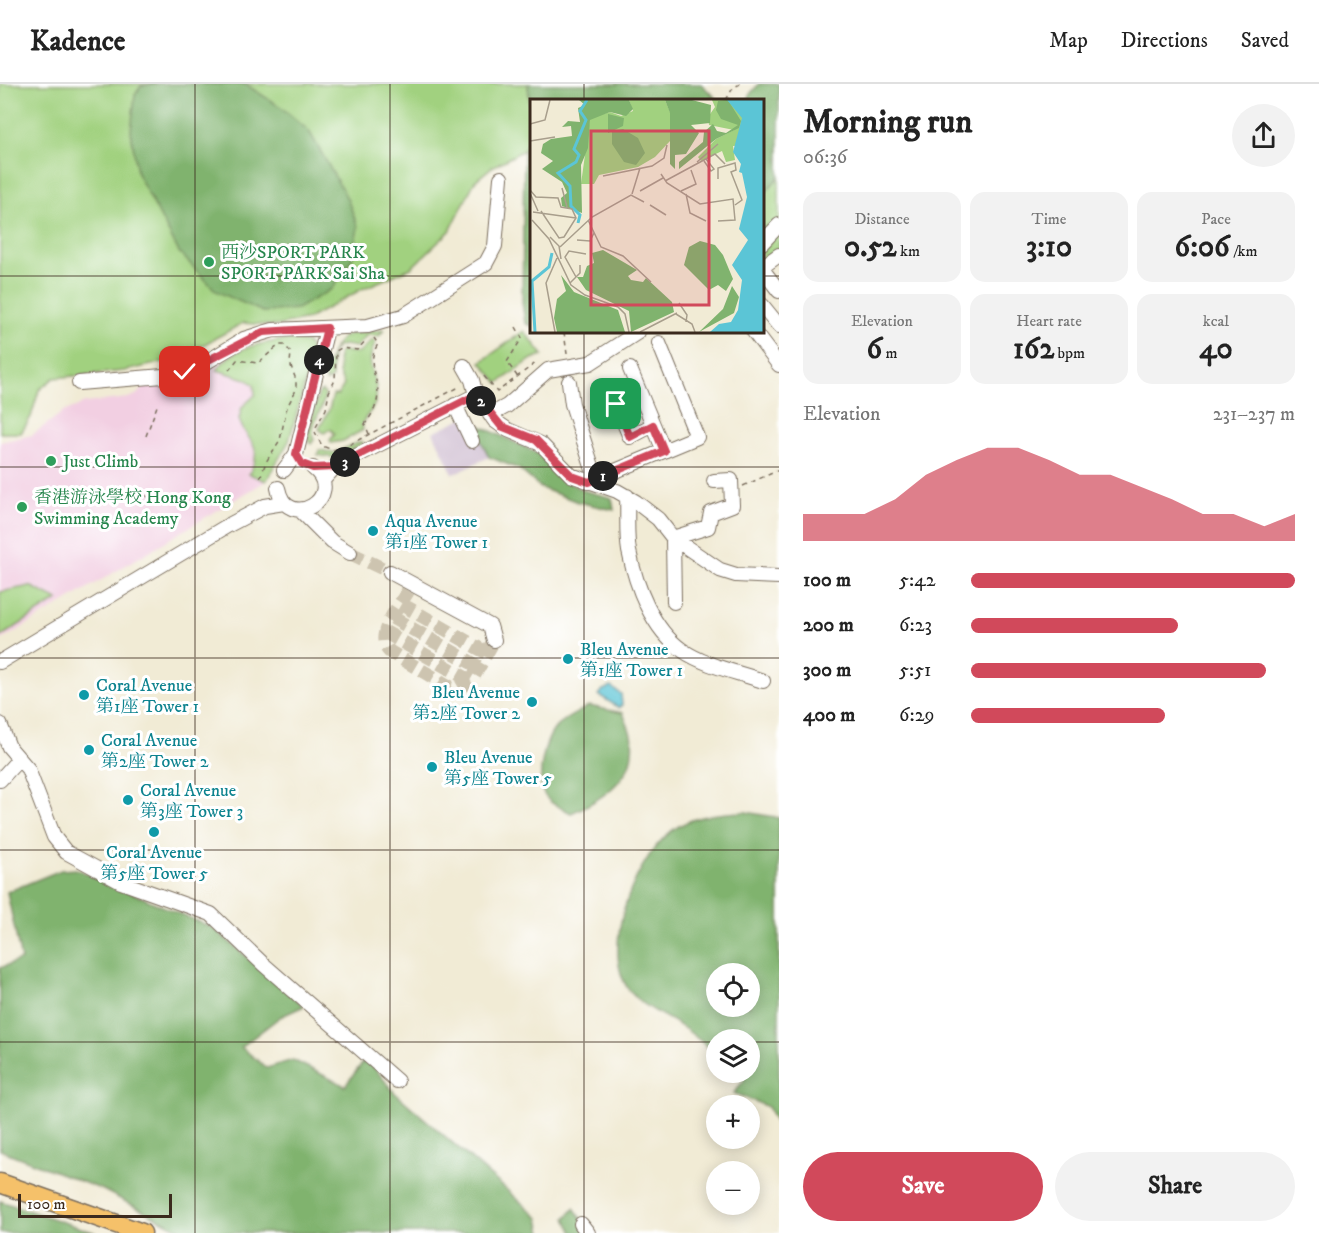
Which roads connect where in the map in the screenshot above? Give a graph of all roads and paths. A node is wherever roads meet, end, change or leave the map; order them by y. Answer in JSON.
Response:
{"nodes":[{"id":1,"x":731,"y":84,"type":"edge"},
{"id":2,"x":740,"y":84,"type":"edge"},
{"id":3,"x":733,"y":88,"type":"junction"},
{"id":4,"x":727,"y":99,"type":"edge"},
{"id":5,"x":501,"y":178,"type":"dead end"},
{"id":6,"x":778,"y":228,"type":"edge"},
{"id":7,"x":764,"y":241,"type":"edge"},
{"id":8,"x":779,"y":255,"type":"edge"},
{"id":9,"x":764,"y":266,"type":"edge"},
{"id":10,"x":764,"y":271,"type":"edge"},
{"id":11,"x":779,"y":291,"type":"edge"},
{"id":12,"x":764,"y":307,"type":"edge"},
{"id":13,"x":779,"y":326,"type":"edge"},
{"id":14,"x":516,"y":327,"type":"dead end"},
{"id":15,"x":327,"y":328,"type":"junction"},
{"id":16,"x":564,"y":333,"type":"edge"},
{"id":17,"x":636,"y":333,"type":"edge"},
{"id":18,"x":755,"y":333,"type":"edge"},
{"id":19,"x":659,"y":343,"type":"dead end"},
{"id":20,"x":779,"y":365,"type":"edge"},
{"id":21,"x":464,"y":366,"type":"dead end"},
{"id":22,"x":569,"y":366,"type":"junction"},
{"id":23,"x":630,"y":369,"type":"dead end"},
{"id":24,"x":229,"y":370,"type":"dead end"},
{"id":25,"x":517,"y":377,"type":"dead end"},
{"id":26,"x":472,"y":380,"type":"junction"},
{"id":27,"x":569,"y":382,"type":"dead end"},
{"id":28,"x":79,"y":383,"type":"dead end"},
{"id":29,"x":498,"y":392,"type":"dead end"},
{"id":30,"x":476,"y":395,"type":"junction"},
{"id":31,"x":616,"y":404,"type":"dead end"},
{"id":32,"x":455,"y":405,"type":"junction"},
{"id":33,"x":157,"y":406,"type":"dead end"},
{"id":34,"x":490,"y":415,"type":"junction"},
{"id":35,"x":653,"y":425,"type":"junction"},
{"id":36,"x":369,"y":434,"type":"junction"},
{"id":37,"x":146,"y":436,"type":"dead end"},
{"id":38,"x":472,"y":441,"type":"dead end"},
{"id":39,"x":664,"y":451,"type":"junction"},
{"id":40,"x":303,"y":462,"type":"junction"},
{"id":41,"x":335,"y":467,"type":"junction"},
{"id":42,"x":779,"y":470,"type":"edge"},
{"id":43,"x":323,"y":480,"type":"junction"},
{"id":44,"x":259,"y":481,"type":"dead end"},
{"id":45,"x":593,"y":481,"type":"junction"},
{"id":46,"x":714,"y":481,"type":"dead end"},
{"id":47,"x":278,"y":488,"type":"junction"},
{"id":48,"x":731,"y":490,"type":"junction"},
{"id":49,"x":137,"y":492,"type":"dead end"},
{"id":50,"x":322,"y":496,"type":"junction"},
{"id":51,"x":627,"y":496,"type":"junction"},
{"id":52,"x":162,"y":502,"type":"dead end"},
{"id":53,"x":284,"y":503,"type":"junction"},
{"id":54,"x":265,"y":506,"type":"junction"},
{"id":55,"x":300,"y":510,"type":"junction"},
{"id":56,"x":326,"y":534,"type":"junction"},
{"id":57,"x":673,"y":538,"type":"junction"},
{"id":58,"x":350,"y":554,"type":"tunnel mouth"},
{"id":59,"x":390,"y":572,"type":"tunnel mouth"},
{"id":60,"x":779,"y":577,"type":"edge"},
{"id":61,"x":674,"y":602,"type":"dead end"},
{"id":62,"x":494,"y":640,"type":"tunnel mouth"},
{"id":63,"x":0,"y":662,"type":"edge"},
{"id":64,"x":763,"y":681,"type":"dead end"},
{"id":65,"x":0,"y":724,"type":"edge"},
{"id":66,"x":19,"y":759,"type":"junction"},
{"id":67,"x":0,"y":780,"type":"edge"},
{"id":68,"x":397,"y":1081,"type":"dead end"},
{"id":69,"x":0,"y":1183,"type":"edge"},
{"id":70,"x":142,"y":1233,"type":"edge"}],
"edges":[{"from":1,"to":3,"type":"path"},
{"from":2,"to":3,"type":"path"},
{"from":3,"to":4,"type":"path"},
{"from":5,"to":15,"type":"street"},
{"from":6,"to":7,"type":"street"},
{"from":8,"to":9,"type":"street"},
{"from":10,"to":11,"type":"street"},
{"from":12,"to":13,"type":"street"},
{"from":14,"to":25,"type":"path"},
{"from":15,"to":28,"type":"street"},
{"from":15,"to":40,"type":"street"},
{"from":16,"to":22,"type":"path"},
{"from":17,"to":22,"type":"street"},
{"from":18,"to":20,"type":"street"},
{"from":19,"to":39,"type":"street"},
{"from":21,"to":26,"type":"street"},
{"from":22,"to":34,"type":"street"},
{"from":23,"to":35,"type":"street"},
{"from":24,"to":44,"type":"path"},
{"from":26,"to":29,"type":"path"},
{"from":26,"to":30,"type":"street"},
{"from":26,"to":36,"type":"path"},
{"from":27,"to":45,"type":"street"},
{"from":30,"to":32,"type":"street"},
{"from":30,"to":34,"type":"street"},
{"from":31,"to":35,"type":"street"},
{"from":32,"to":38,"type":"street"},
{"from":32,"to":41,"type":"street"},
{"from":33,"to":37,"type":"path"},
{"from":34,"to":45,"type":"street"},
{"from":35,"to":39,"type":"street"},
{"from":36,"to":36,"type":"path"},
{"from":39,"to":45,"type":"street"},
{"from":40,"to":41,"type":"street"},
{"from":40,"to":43,"type":"street"},
{"from":40,"to":47,"type":"street"},
{"from":41,"to":43,"type":"street"},
{"from":42,"to":48,"type":"path"},
{"from":43,"to":50,"type":"street"},
{"from":45,"to":51,"type":"street"},
{"from":46,"to":48,"type":"street"},
{"from":47,"to":53,"type":"street"},
{"from":47,"to":54,"type":"street"},
{"from":48,"to":57,"type":"street"},
{"from":49,"to":52,"type":"path"},
{"from":50,"to":55,"type":"street"},
{"from":50,"to":56,"type":"street"},
{"from":51,"to":57,"type":"street"},
{"from":51,"to":64,"type":"street"},
{"from":53,"to":54,"type":"street"},
{"from":53,"to":55,"type":"street"},
{"from":54,"to":63,"type":"street"},
{"from":55,"to":56,"type":"street"},
{"from":56,"to":58,"type":"street"},
{"from":57,"to":60,"type":"street"},
{"from":57,"to":61,"type":"street"},
{"from":59,"to":62,"type":"street"},
{"from":65,"to":66,"type":"street"},
{"from":66,"to":67,"type":"street"},
{"from":66,"to":68,"type":"street"},
{"from":69,"to":70,"type":"main road"}]}
